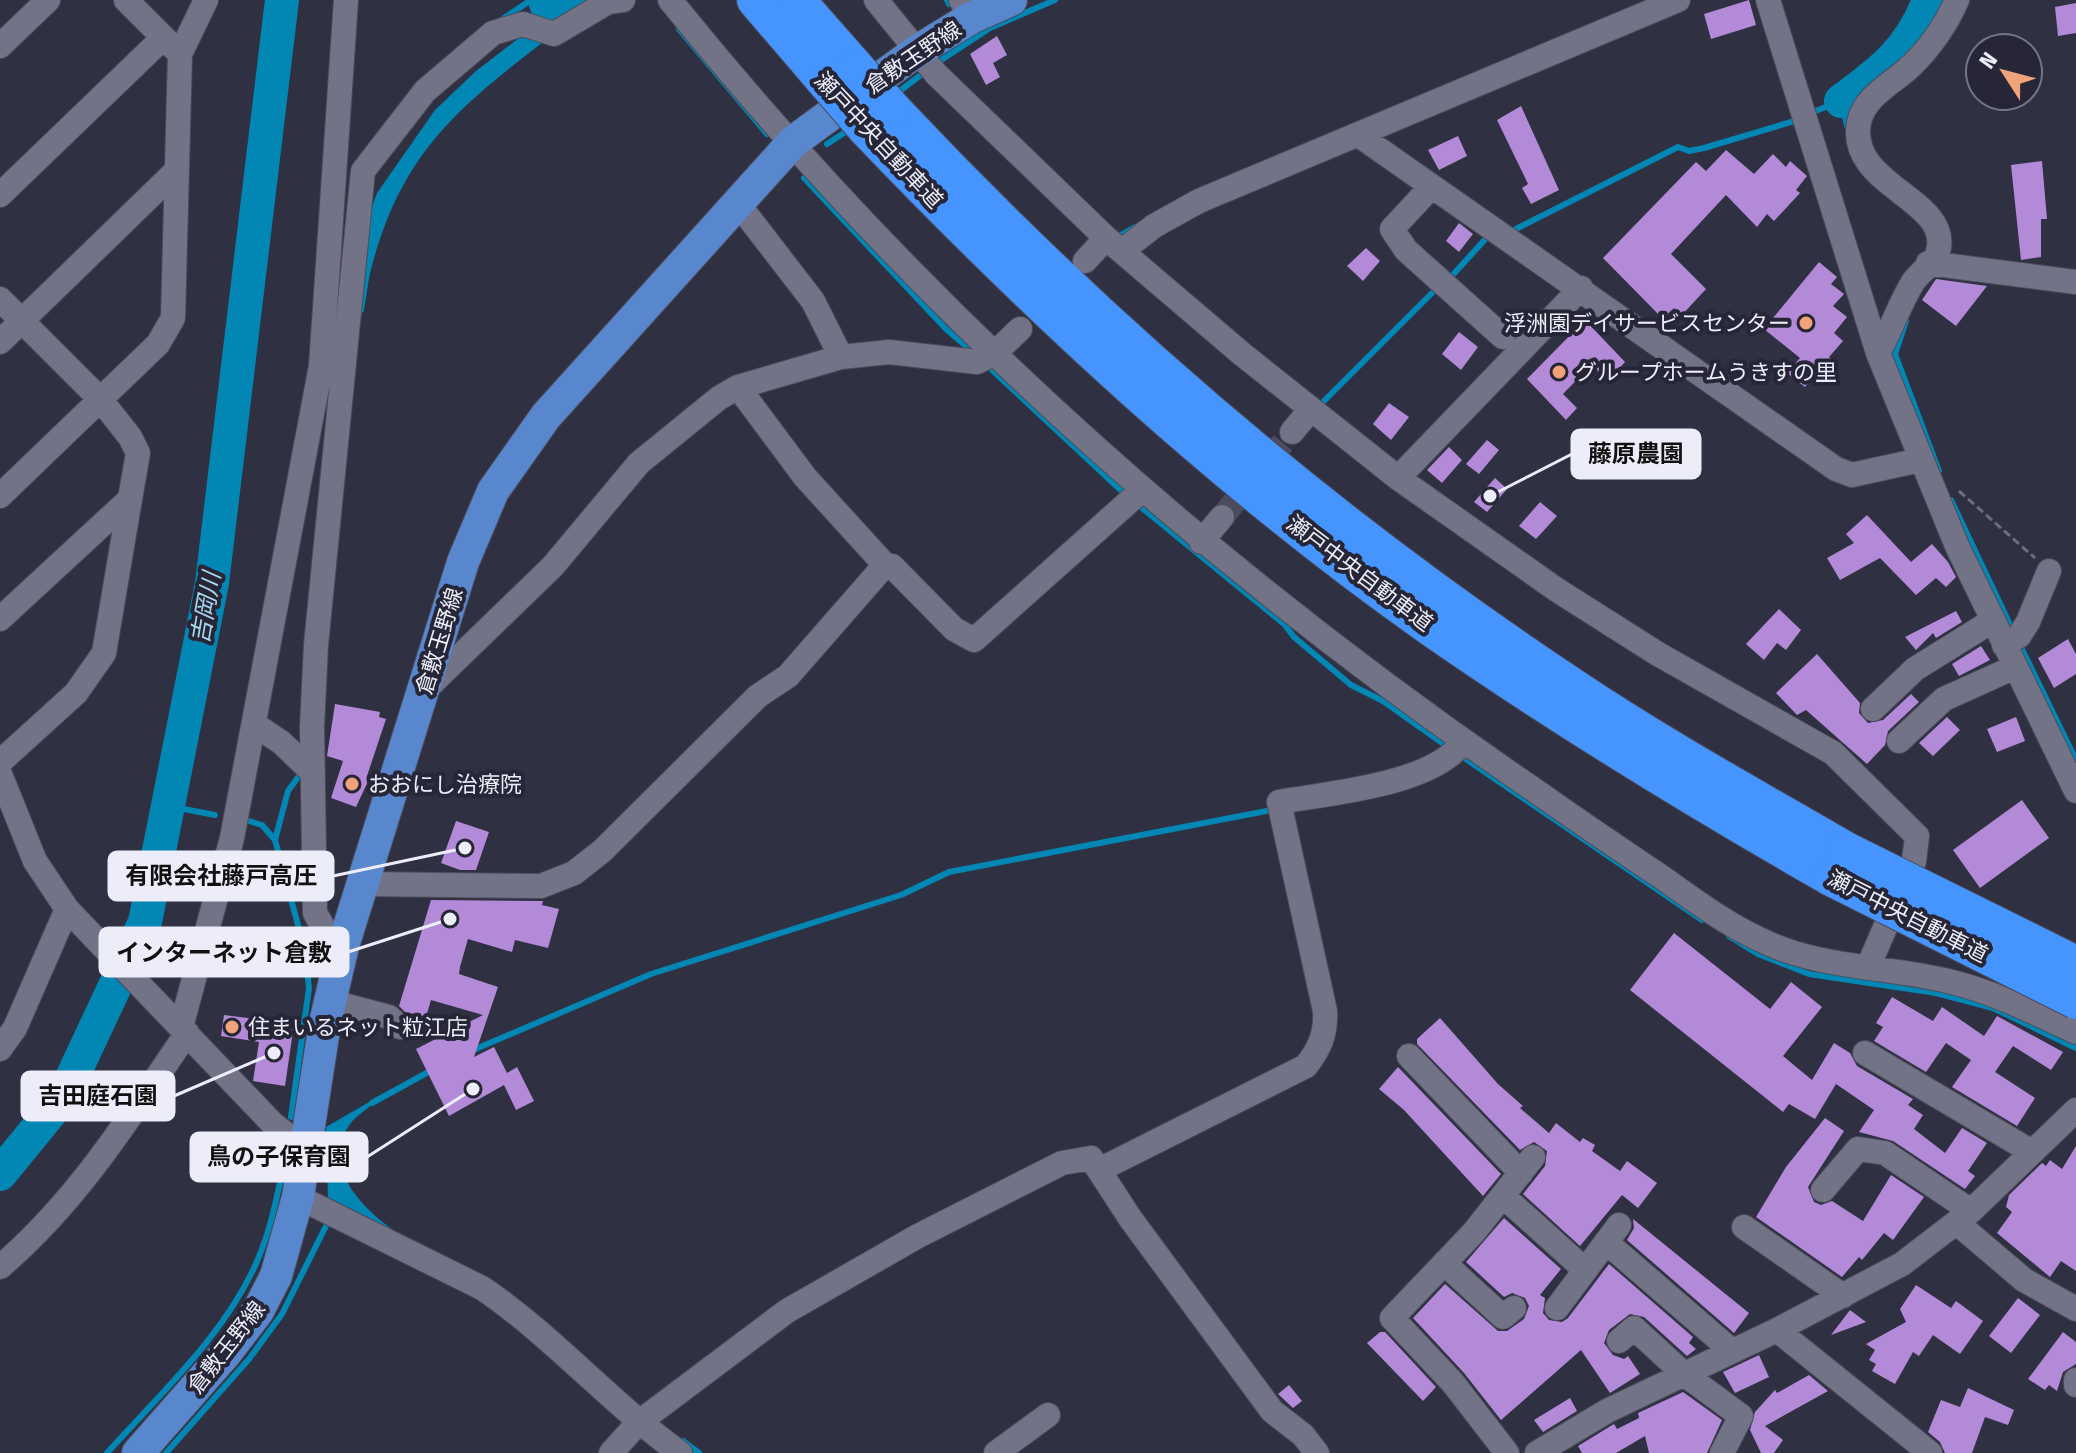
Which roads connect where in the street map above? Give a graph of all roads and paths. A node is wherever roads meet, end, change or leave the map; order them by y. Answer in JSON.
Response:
{"nodes":[{"id":1,"x":48,"y":0,"type":"edge"},
{"id":2,"x":126,"y":0,"type":"edge"},
{"id":3,"x":206,"y":0,"type":"edge"},
{"id":4,"x":346,"y":0,"type":"edge"},
{"id":5,"x":623,"y":0,"type":"edge"},
{"id":6,"x":670,"y":0,"type":"edge"},
{"id":7,"x":755,"y":0,"type":"edge"},
{"id":8,"x":797,"y":0,"type":"edge"},
{"id":9,"x":876,"y":0,"type":"edge"},
{"id":10,"x":1011,"y":0,"type":"edge"},
{"id":11,"x":1678,"y":0,"type":"edge"},
{"id":12,"x":1768,"y":0,"type":"edge"},
{"id":13,"x":1957,"y":0,"type":"edge"},
{"id":14,"x":966,"y":9,"type":"edge"},
{"id":15,"x":0,"y":46,"type":"edge"},
{"id":16,"x":171,"y":46,"type":"junction"},
{"id":17,"x":926,"y":61,"type":"junction"},
{"id":18,"x":841,"y":75,"type":"junction"},
{"id":19,"x":1360,"y":136,"type":"junction"},
{"id":20,"x":793,"y":142,"type":"junction"},
{"id":21,"x":177,"y":170,"type":"junction"},
{"id":22,"x":1431,"y":187,"type":"junction"},
{"id":23,"x":0,"y":195,"type":"edge"},
{"id":24,"x":736,"y":201,"type":"junction"},
{"id":25,"x":1114,"y":244,"type":"junction"},
{"id":26,"x":1085,"y":261,"type":"dead end"},
{"id":27,"x":1928,"y":263,"type":"junction"},
{"id":28,"x":2076,"y":282,"type":"edge"},
{"id":29,"x":1581,"y":288,"type":"junction"},
{"id":30,"x":0,"y":299,"type":"edge"},
{"id":31,"x":21,"y":321,"type":"junction"},
{"id":32,"x":1020,"y":329,"type":"dead end"},
{"id":33,"x":1503,"y":337,"type":"dead end"},
{"id":34,"x":0,"y":342,"type":"edge"},
{"id":35,"x":1878,"y":353,"type":"junction"},
{"id":36,"x":994,"y":354,"type":"junction"},
{"id":37,"x":841,"y":357,"type":"junction"},
{"id":38,"x":738,"y":387,"type":"junction"},
{"id":39,"x":100,"y":399,"type":"junction"},
{"id":40,"x":1311,"y":409,"type":"junction"},
{"id":41,"x":1292,"y":432,"type":"tunnel mouth"},
{"id":42,"x":1920,"y":460,"type":"junction"},
{"id":43,"x":1398,"y":478,"type":"junction"},
{"id":44,"x":1954,"y":486,"type":"dead end"},
{"id":45,"x":1142,"y":490,"type":"junction"},
{"id":46,"x":0,"y":496,"type":"edge"},
{"id":47,"x":130,"y":499,"type":"junction"},
{"id":48,"x":1222,"y":517,"type":"tunnel mouth"},
{"id":49,"x":1201,"y":542,"type":"junction"},
{"id":50,"x":885,"y":565,"type":"junction"},
{"id":51,"x":2049,"y":571,"type":"joint"},
{"id":52,"x":0,"y":619,"type":"edge"},
{"id":53,"x":1992,"y":621,"type":"junction"},
{"id":54,"x":2012,"y":640,"type":"junction"},
{"id":55,"x":2015,"y":667,"type":"junction"},
{"id":56,"x":425,"y":690,"type":"junction"},
{"id":57,"x":1873,"y":709,"type":"dead end"},
{"id":58,"x":254,"y":724,"type":"junction"},
{"id":59,"x":1899,"y":741,"type":"dead end"},
{"id":60,"x":1458,"y":749,"type":"junction"},
{"id":61,"x":0,"y":762,"type":"edge"},
{"id":62,"x":309,"y":762,"type":"junction"},
{"id":63,"x":0,"y":774,"type":"edge"},
{"id":64,"x":2076,"y":791,"type":"edge"},
{"id":65,"x":1839,"y":864,"type":"junction"},
{"id":66,"x":362,"y":884,"type":"junction"},
{"id":67,"x":67,"y":909,"type":"junction"},
{"id":68,"x":343,"y":946,"type":"junction"},
{"id":69,"x":2076,"y":964,"type":"edge"},
{"id":70,"x":1868,"y":967,"type":"junction"},
{"id":71,"x":329,"y":1001,"type":"junction"},
{"id":72,"x":2076,"y":1001,"type":"edge"},
{"id":73,"x":8,"y":1021,"type":"edge"},
{"id":74,"x":179,"y":1025,"type":"junction"},
{"id":75,"x":400,"y":1027,"type":"dead end"},
{"id":76,"x":2076,"y":1032,"type":"edge"},
{"id":77,"x":0,"y":1049,"type":"edge"},
{"id":78,"x":1865,"y":1053,"type":"dead end"},
{"id":79,"x":1409,"y":1056,"type":"dead end"},
{"id":80,"x":2076,"y":1110,"type":"edge"},
{"id":81,"x":306,"y":1142,"type":"junction"},
{"id":82,"x":2032,"y":1152,"type":"junction"},
{"id":83,"x":1099,"y":1170,"type":"junction"},
{"id":84,"x":1823,"y":1190,"type":"dead end"},
{"id":85,"x":1503,"y":1196,"type":"junction"},
{"id":86,"x":319,"y":1208,"type":"junction"},
{"id":87,"x":1964,"y":1217,"type":"junction"},
{"id":88,"x":1744,"y":1227,"type":"dead end"},
{"id":89,"x":1444,"y":1263,"type":"junction"},
{"id":90,"x":0,"y":1267,"type":"edge"},
{"id":91,"x":1585,"y":1270,"type":"junction"},
{"id":92,"x":1843,"y":1296,"type":"junction"},
{"id":93,"x":1514,"y":1308,"type":"dead end"},
{"id":94,"x":1557,"y":1308,"type":"dead end"},
{"id":95,"x":2076,"y":1309,"type":"edge"},
{"id":96,"x":1777,"y":1330,"type":"junction"},
{"id":97,"x":1619,"y":1341,"type":"dead end"},
{"id":98,"x":1732,"y":1351,"type":"junction"},
{"id":99,"x":1684,"y":1374,"type":"junction"},
{"id":100,"x":1048,"y":1415,"type":"dead end"},
{"id":101,"x":638,"y":1423,"type":"junction"},
{"id":102,"x":138,"y":1453,"type":"edge"},
{"id":103,"x":611,"y":1453,"type":"edge"},
{"id":104,"x":680,"y":1453,"type":"edge"},
{"id":105,"x":996,"y":1453,"type":"edge"},
{"id":106,"x":1317,"y":1453,"type":"edge"},
{"id":107,"x":1507,"y":1453,"type":"edge"},
{"id":108,"x":1537,"y":1453,"type":"edge"},
{"id":109,"x":1722,"y":1453,"type":"edge"},
{"id":110,"x":1930,"y":1453,"type":"edge"}],
"edges":[{"from":1,"to":15,"type":"street"},
{"from":2,"to":16,"type":"street"},
{"from":3,"to":16,"type":"street"},
{"from":4,"to":58,"type":"street"},
{"from":5,"to":62,"type":"street"},
{"from":6,"to":20,"type":"street"},
{"from":7,"to":18,"type":"highway","name":"瀬戸中央自動車道"},
{"from":8,"to":18,"type":"highway","name":"瀬戸中央自動車道"},
{"from":9,"to":17,"type":"street"},
{"from":10,"to":14,"type":"main road","name":"倉敷玉野線"},
{"from":11,"to":19,"type":"street"},
{"from":12,"to":35,"type":"street"},
{"from":13,"to":27,"type":"street"},
{"from":14,"to":17,"type":"main road","name":"倉敷玉野線"},
{"from":16,"to":21,"type":"street"},
{"from":16,"to":23,"type":"street"},
{"from":17,"to":20,"type":"main road","name":"倉敷玉野線"},
{"from":17,"to":25,"type":"street"},
{"from":18,"to":65,"type":"highway","name":"瀬戸中央自動車道","bridge":true},
{"from":19,"to":22,"type":"street"},
{"from":19,"to":25,"type":"street"},
{"from":20,"to":24,"type":"main road","name":"倉敷玉野線"},
{"from":20,"to":36,"type":"street"},
{"from":21,"to":31,"type":"street"},
{"from":21,"to":39,"type":"street"},
{"from":22,"to":29,"type":"street"},
{"from":22,"to":33,"type":"street"},
{"from":24,"to":37,"type":"street"},
{"from":24,"to":56,"type":"main road","name":"倉敷玉野線"},
{"from":25,"to":26,"type":"street"},
{"from":25,"to":40,"type":"street"},
{"from":27,"to":28,"type":"street"},
{"from":27,"to":35,"type":"street"},
{"from":29,"to":42,"type":"street"},
{"from":29,"to":43,"type":"street"},
{"from":30,"to":31,"type":"street"},
{"from":31,"to":34,"type":"street"},
{"from":31,"to":39,"type":"street"},
{"from":32,"to":36,"type":"street"},
{"from":35,"to":42,"type":"street"},
{"from":36,"to":37,"type":"street"},
{"from":36,"to":45,"type":"street"},
{"from":37,"to":38,"type":"street"},
{"from":38,"to":50,"type":"street"},
{"from":38,"to":56,"type":"street"},
{"from":39,"to":46,"type":"street"},
{"from":39,"to":47,"type":"street"},
{"from":40,"to":41,"type":"street"},
{"from":40,"to":43,"type":"street"},
{"from":42,"to":53,"type":"street"},
{"from":43,"to":70,"type":"street"},
{"from":44,"to":51,"type":"path"},
{"from":45,"to":49,"type":"street"},
{"from":45,"to":50,"type":"street"},
{"from":47,"to":52,"type":"street"},
{"from":47,"to":61,"type":"street"},
{"from":48,"to":49,"type":"street"},
{"from":49,"to":60,"type":"street"},
{"from":50,"to":66,"type":"street"},
{"from":51,"to":54,"type":"street"},
{"from":53,"to":54,"type":"street"},
{"from":53,"to":57,"type":"street"},
{"from":54,"to":55,"type":"street"},
{"from":55,"to":59,"type":"street"},
{"from":55,"to":64,"type":"street"},
{"from":56,"to":66,"type":"main road","name":"倉敷玉野線"},
{"from":58,"to":62,"type":"street"},
{"from":58,"to":74,"type":"street"},
{"from":60,"to":70,"type":"street"},
{"from":60,"to":83,"type":"street"},
{"from":62,"to":68,"type":"street"},
{"from":63,"to":67,"type":"street"},
{"from":65,"to":69,"type":"highway","name":"瀬戸中央自動車道","bridge":true},
{"from":65,"to":72,"type":"highway","name":"瀬戸中央自動車道","bridge":true},
{"from":66,"to":68,"type":"main road","name":"倉敷玉野線"},
{"from":67,"to":73,"type":"street"},
{"from":67,"to":74,"type":"street"},
{"from":68,"to":71,"type":"main road","name":"倉敷玉野線"},
{"from":70,"to":76,"type":"street"},
{"from":71,"to":75,"type":"street"},
{"from":71,"to":81,"type":"main road","name":"倉敷玉野線"},
{"from":73,"to":77,"type":"street"},
{"from":74,"to":81,"type":"street"},
{"from":74,"to":90,"type":"street"},
{"from":78,"to":82,"type":"street"},
{"from":79,"to":85,"type":"street"},
{"from":80,"to":82,"type":"street"},
{"from":81,"to":86,"type":"main road","name":"倉敷玉野線"},
{"from":82,"to":87,"type":"street"},
{"from":83,"to":101,"type":"street"},
{"from":83,"to":106,"type":"street"},
{"from":84,"to":87,"type":"street"},
{"from":85,"to":89,"type":"street"},
{"from":85,"to":91,"type":"street"},
{"from":86,"to":101,"type":"street"},
{"from":86,"to":102,"type":"main road","name":"倉敷玉野線"},
{"from":87,"to":92,"type":"street"},
{"from":87,"to":95,"type":"street"},
{"from":88,"to":92,"type":"street"},
{"from":89,"to":93,"type":"street"},
{"from":89,"to":107,"type":"street"},
{"from":91,"to":94,"type":"street"},
{"from":91,"to":98,"type":"street"},
{"from":92,"to":96,"type":"street"},
{"from":96,"to":98,"type":"street"},
{"from":96,"to":110,"type":"street"},
{"from":97,"to":99,"type":"street"},
{"from":98,"to":99,"type":"street"},
{"from":99,"to":108,"type":"street"},
{"from":99,"to":109,"type":"street"},
{"from":100,"to":105,"type":"street"},
{"from":101,"to":103,"type":"street"},
{"from":101,"to":104,"type":"street"}]}
